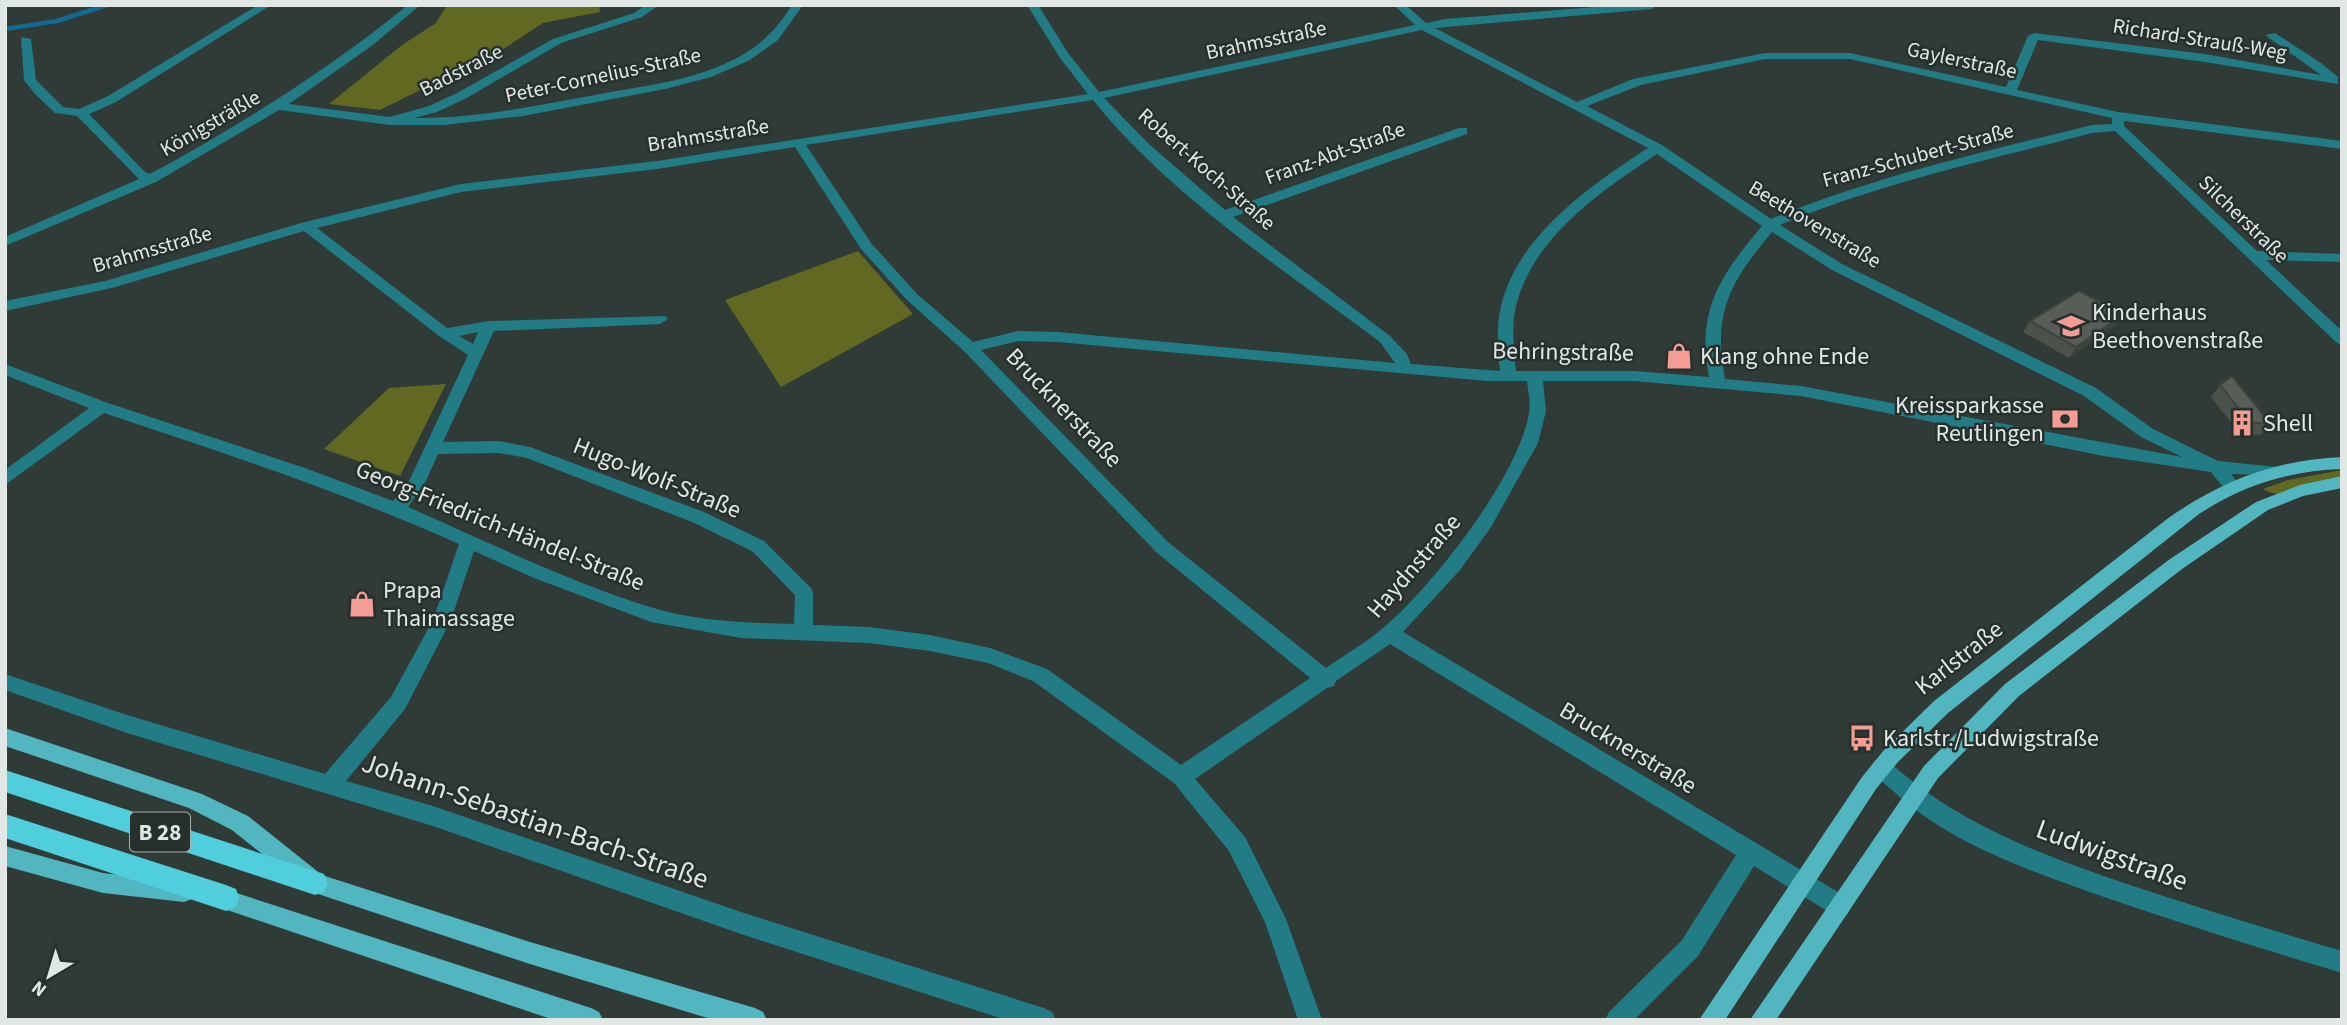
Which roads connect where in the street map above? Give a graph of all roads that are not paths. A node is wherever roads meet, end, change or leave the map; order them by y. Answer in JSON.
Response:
{"nodes":[{"id":1,"x":266,"y":5,"type":"edge"},
{"id":2,"x":415,"y":5,"type":"edge"},
{"id":3,"x":654,"y":5,"type":"edge"},
{"id":4,"x":798,"y":5,"type":"edge"},
{"id":5,"x":1032,"y":5,"type":"edge"},
{"id":6,"x":1399,"y":5,"type":"edge"},
{"id":7,"x":1652,"y":6,"type":"edge"},
{"id":8,"x":1423,"y":26,"type":"junction"},
{"id":9,"x":2271,"y":35,"type":"dead end"},
{"id":10,"x":25,"y":39,"type":"dead end"},
{"id":11,"x":2338,"y":84,"type":"edge"},
{"id":12,"x":2011,"y":90,"type":"junction"},
{"id":13,"x":1096,"y":96,"type":"junction"},
{"id":14,"x":276,"y":106,"type":"junction"},
{"id":15,"x":1577,"y":106,"type":"junction"},
{"id":16,"x":80,"y":113,"type":"junction"},
{"id":17,"x":390,"y":121,"type":"junction"},
{"id":18,"x":2118,"y":121,"type":"junction"},
{"id":19,"x":1464,"y":131,"type":"dead end"},
{"id":20,"x":797,"y":141,"type":"junction"},
{"id":21,"x":2342,"y":145,"type":"edge"},
{"id":22,"x":1657,"y":148,"type":"junction"},
{"id":23,"x":151,"y":179,"type":"junction"},
{"id":24,"x":1222,"y":216,"type":"junction"},
{"id":25,"x":1771,"y":225,"type":"junction"},
{"id":26,"x":306,"y":226,"type":"junction"},
{"id":27,"x":5,"y":242,"type":"edge"},
{"id":28,"x":2251,"y":255,"type":"junction"},
{"id":29,"x":2342,"y":258,"type":"edge"},
{"id":30,"x":5,"y":306,"type":"edge"},
{"id":31,"x":660,"y":318,"type":"dead end"},
{"id":32,"x":489,"y":326,"type":"junction"},
{"id":33,"x":444,"y":333,"type":"junction"},
{"id":34,"x":2342,"y":340,"type":"edge"},
{"id":35,"x":970,"y":348,"type":"junction"},
{"id":36,"x":477,"y":354,"type":"junction"},
{"id":37,"x":5,"y":369,"type":"edge"},
{"id":38,"x":1405,"y":369,"type":"junction"},
{"id":39,"x":1509,"y":377,"type":"junction"},
{"id":40,"x":1535,"y":378,"type":"junction"},
{"id":41,"x":1717,"y":383,"type":"junction"},
{"id":42,"x":102,"y":407,"type":"junction"},
{"id":43,"x":434,"y":447,"type":"junction"},
{"id":44,"x":2342,"y":463,"type":"edge"},
{"id":45,"x":2192,"y":465,"type":"junction"},
{"id":46,"x":2216,"y":467,"type":"junction"},
{"id":47,"x":2271,"y":471,"type":"junction"},
{"id":48,"x":5,"y":479,"type":"edge"},
{"id":49,"x":2342,"y":482,"type":"edge"},
{"id":50,"x":2232,"y":487,"type":"junction"},
{"id":51,"x":2262,"y":506,"type":"junction"},
{"id":52,"x":397,"y":509,"type":"junction"},
{"id":53,"x":468,"y":543,"type":"junction"},
{"id":54,"x":803,"y":632,"type":"junction"},
{"id":55,"x":1390,"y":634,"type":"junction"},
{"id":56,"x":1327,"y":680,"type":"junction"},
{"id":57,"x":5,"y":682,"type":"edge"},
{"id":58,"x":5,"y":737,"type":"edge"},
{"id":59,"x":1881,"y":767,"type":"junction"},
{"id":60,"x":1181,"y":777,"type":"junction"},
{"id":61,"x":5,"y":781,"type":"edge"},
{"id":62,"x":331,"y":783,"type":"junction"},
{"id":63,"x":1914,"y":796,"type":"junction"},
{"id":64,"x":5,"y":826,"type":"edge"},
{"id":65,"x":1750,"y":852,"type":"junction"},
{"id":66,"x":5,"y":856,"type":"edge"},
{"id":67,"x":1800,"y":882,"type":"junction"},
{"id":68,"x":315,"y":883,"type":"junction"},
{"id":69,"x":226,"y":898,"type":"junction"},
{"id":70,"x":1840,"y":906,"type":"junction"},
{"id":71,"x":2342,"y":962,"type":"edge"},
{"id":72,"x":591,"y":1020,"type":"edge"},
{"id":73,"x":755,"y":1020,"type":"edge"},
{"id":74,"x":1044,"y":1020,"type":"edge"},
{"id":75,"x":1310,"y":1020,"type":"edge"},
{"id":76,"x":1617,"y":1020,"type":"edge"},
{"id":77,"x":1711,"y":1020,"type":"edge"},
{"id":78,"x":1762,"y":1020,"type":"edge"}],
"edges":[{"from":1,"to":16,"type":"street"},
{"from":2,"to":14,"type":"street","name":"Königsträßle"},
{"from":3,"to":17,"type":"street","name":"Badstraße"},
{"from":4,"to":17,"type":"street","name":"Peter-Cornelius-Straße"},
{"from":5,"to":13,"type":"street","name":"Robert-Koch-Straße"},
{"from":6,"to":8,"type":"street","name":"Beethovenstraße"},
{"from":7,"to":8,"type":"street","name":"Brahmsstraße"},
{"from":8,"to":13,"type":"street","name":"Brahmsstraße"},
{"from":8,"to":15,"type":"street","name":"Beethovenstraße"},
{"from":9,"to":11,"type":"street","name":"Richard-Strauß-Weg"},
{"from":10,"to":16,"type":"street"},
{"from":11,"to":12,"type":"street","name":"Richard-Strauß-Weg"},
{"from":12,"to":15,"type":"street","name":"Gaylerstraße"},
{"from":12,"to":18,"type":"street","name":"Gaylerstraße"},
{"from":13,"to":20,"type":"street","name":"Brahmsstraße"},
{"from":13,"to":24,"type":"street","name":"Robert-Koch-Straße"},
{"from":14,"to":17,"type":"street","name":"Badstraße"},
{"from":14,"to":23,"type":"street","name":"Königsträßle"},
{"from":15,"to":22,"type":"street","name":"Beethovenstraße"},
{"from":16,"to":23,"type":"street"},
{"from":18,"to":21,"type":"street","name":"Gaylerstraße"},
{"from":18,"to":25,"type":"street","name":"Franz-Schubert-Straße"},
{"from":18,"to":28,"type":"street","name":"Silcherstraße"},
{"from":19,"to":24,"type":"street","name":"Franz-Abt-Straße"},
{"from":20,"to":26,"type":"street","name":"Brahmsstraße"},
{"from":20,"to":35,"type":"street","name":"Brucknerstraße"},
{"from":22,"to":25,"type":"street","name":"Beethovenstraße"},
{"from":22,"to":39,"type":"street"},
{"from":23,"to":27,"type":"street","name":"Königsträßle"},
{"from":24,"to":38,"type":"street","name":"Robert-Koch-Straße"},
{"from":25,"to":41,"type":"street","name":"Franz-Schubert-Straße"},
{"from":25,"to":46,"type":"street","name":"Beethovenstraße"},
{"from":26,"to":30,"type":"street","name":"Brahmsstraße"},
{"from":26,"to":33,"type":"street"},
{"from":28,"to":29,"type":"street"},
{"from":28,"to":34,"type":"street","name":"Silcherstraße"},
{"from":31,"to":32,"type":"street"},
{"from":32,"to":33,"type":"street"},
{"from":32,"to":36,"type":"street"},
{"from":33,"to":36,"type":"street"},
{"from":35,"to":38,"type":"street","name":"Behringstraße"},
{"from":35,"to":56,"type":"street","name":"Brucknerstraße"},
{"from":36,"to":43,"type":"street"},
{"from":37,"to":42,"type":"street","name":"Georg-Friedrich-Händel-Straße"},
{"from":38,"to":39,"type":"street","name":"Behringstraße"},
{"from":39,"to":40,"type":"street","name":"Behringstraße"},
{"from":40,"to":41,"type":"street","name":"Behringstraße"},
{"from":40,"to":55,"type":"street","name":"Haydnstraße"},
{"from":41,"to":45,"type":"street","name":"Behringstraße"},
{"from":42,"to":48,"type":"street"},
{"from":42,"to":52,"type":"street","name":"Georg-Friedrich-Händel-Straße"},
{"from":43,"to":52,"type":"street"},
{"from":43,"to":54,"type":"street","name":"Hugo-Wolf-Straße"},
{"from":44,"to":47,"type":"main road","name":"Karlstraße"},
{"from":45,"to":46,"type":"street","name":"Behringstraße"},
{"from":45,"to":50,"type":"street","name":"Behringstraße"},
{"from":46,"to":47,"type":"street","name":"Behringstraße"},
{"from":46,"to":50,"type":"street"},
{"from":47,"to":50,"type":"main road","name":"Karlstraße"},
{"from":49,"to":51,"type":"main road"},
{"from":50,"to":51,"type":"main road"},
{"from":50,"to":59,"type":"main road","name":"Karlstraße"},
{"from":51,"to":63,"type":"main road"},
{"from":52,"to":53,"type":"street","name":"Georg-Friedrich-Händel-Straße"},
{"from":53,"to":54,"type":"street","name":"Georg-Friedrich-Händel-Straße"},
{"from":53,"to":62,"type":"street"},
{"from":54,"to":60,"type":"street","name":"Georg-Friedrich-Händel-Straße"},
{"from":55,"to":56,"type":"street","name":"Haydnstraße"},
{"from":55,"to":65,"type":"street","name":"Brucknerstraße"},
{"from":56,"to":60,"type":"street","name":"Haydnstraße"},
{"from":57,"to":62,"type":"street","name":"Johann-Sebastian-Bach-Straße"},
{"from":58,"to":68,"type":"main road"},
{"from":59,"to":63,"type":"street","name":"Ludwigstraße"},
{"from":59,"to":67,"type":"main road","name":"Karlstraße"},
{"from":60,"to":75,"type":"street","name":"Georg-Friedrich-Händel-Straße"},
{"from":61,"to":68,"type":"highway","number":"B 28"},
{"from":62,"to":74,"type":"street","name":"Johann-Sebastian-Bach-Straße"},
{"from":63,"to":70,"type":"main road"},
{"from":63,"to":71,"type":"street","name":"Ludwigstraße"},
{"from":64,"to":69,"type":"highway","number":"B 28"},
{"from":65,"to":67,"type":"street","name":"Brucknerstraße"},
{"from":65,"to":76,"type":"street"},
{"from":66,"to":69,"type":"main road"},
{"from":67,"to":70,"type":"street","name":"Brucknerstraße"},
{"from":67,"to":77,"type":"main road","name":"Karlstraße"},
{"from":68,"to":73,"type":"main road","number":"B 28"},
{"from":69,"to":72,"type":"main road","number":"B 28"},
{"from":70,"to":78,"type":"main road"}]}
